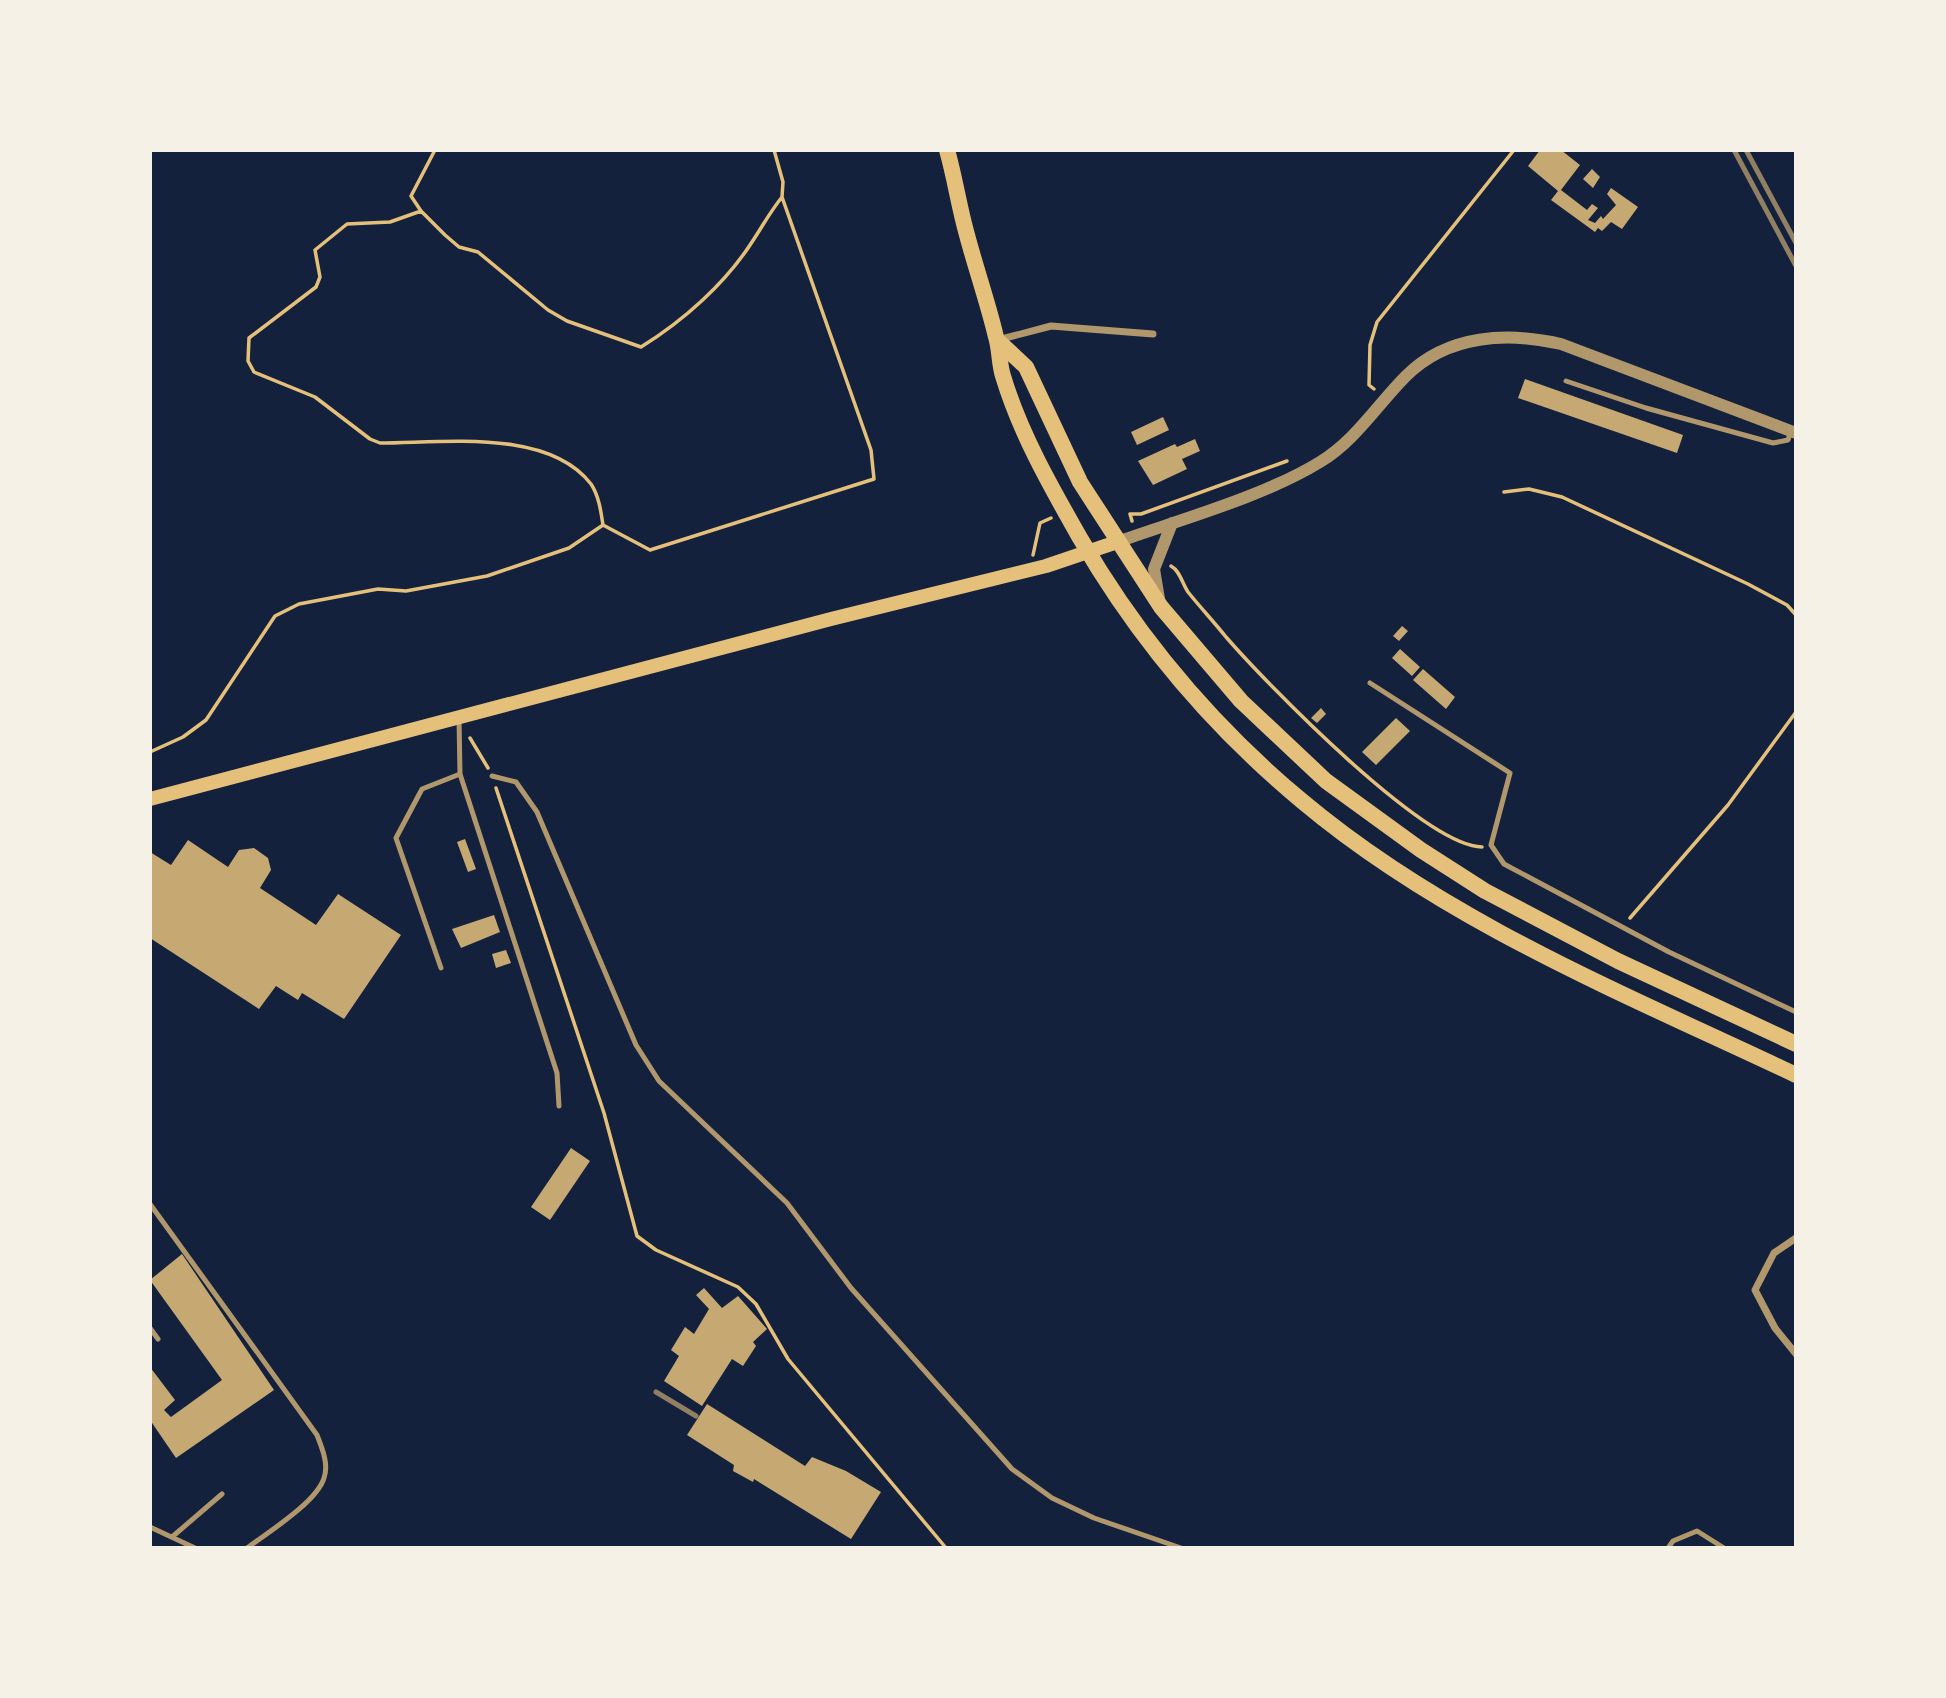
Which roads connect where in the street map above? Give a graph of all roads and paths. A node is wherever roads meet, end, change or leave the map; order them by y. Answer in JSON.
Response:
{"nodes":[{"id":1,"x":435,"y":150,"type":"edge"},
{"id":2,"x":774,"y":150,"type":"edge"},
{"id":3,"x":947,"y":150,"type":"edge"},
{"id":4,"x":1514,"y":150,"type":"edge"},
{"id":5,"x":782,"y":197,"type":"junction"},
{"id":6,"x":421,"y":211,"type":"junction"},
{"id":7,"x":1153,"y":334,"type":"dead end"},
{"id":8,"x":997,"y":340,"type":"junction"},
{"id":9,"x":1566,"y":380,"type":"dead end"},
{"id":10,"x":1374,"y":389,"type":"junction"},
{"id":11,"x":1367,"y":398,"type":"dead end"},
{"id":12,"x":1385,"y":401,"type":"junction"},
{"id":13,"x":1793,"y":432,"type":"edge"},
{"id":14,"x":1298,"y":457,"type":"dead end"},
{"id":15,"x":1504,"y":492,"type":"dead end"},
{"id":16,"x":1172,"y":523,"type":"junction"},
{"id":17,"x":603,"y":525,"type":"junction"},
{"id":18,"x":1137,"y":535,"type":"junction"},
{"id":19,"x":1117,"y":542,"type":"junction"},
{"id":20,"x":1088,"y":552,"type":"junction"},
{"id":21,"x":1157,"y":560,"type":"junction"},
{"id":22,"x":1161,"y":607,"type":"junction"},
{"id":23,"x":1796,"y":615,"type":"edge"},
{"id":24,"x":1370,"y":682,"type":"dead end"},
{"id":25,"x":1796,"y":712,"type":"edge"},
{"id":26,"x":458,"y":719,"type":"junction"},
{"id":27,"x":150,"y":752,"type":"edge"},
{"id":28,"x":460,"y":774,"type":"junction"},
{"id":29,"x":492,"y":776,"type":"junction"},
{"id":30,"x":150,"y":799,"type":"edge"},
{"id":31,"x":1491,"y":845,"type":"junction"},
{"id":32,"x":1621,"y":928,"type":"junction"},
{"id":33,"x":441,"y":968,"type":"dead end"},
{"id":34,"x":1796,"y":1012,"type":"edge"},
{"id":35,"x":1796,"y":1044,"type":"edge"},
{"id":36,"x":1796,"y":1075,"type":"edge"},
{"id":37,"x":559,"y":1106,"type":"dead end"},
{"id":38,"x":150,"y":1203,"type":"edge"},
{"id":39,"x":1796,"y":1238,"type":"edge"},
{"id":40,"x":150,"y":1328,"type":"edge"},
{"id":41,"x":158,"y":1339,"type":"dead end"},
{"id":42,"x":1796,"y":1354,"type":"edge"},
{"id":43,"x":222,"y":1494,"type":"dead end"},
{"id":44,"x":150,"y":1527,"type":"edge"},
{"id":45,"x":172,"y":1537,"type":"junction"},
{"id":46,"x":195,"y":1548,"type":"edge"},
{"id":47,"x":247,"y":1548,"type":"edge"},
{"id":48,"x":946,"y":1548,"type":"edge"},
{"id":49,"x":1181,"y":1548,"type":"edge"},
{"id":50,"x":1668,"y":1548,"type":"edge"},
{"id":51,"x":1724,"y":1548,"type":"edge"}],
"edges":[{"from":1,"to":6,"type":"path"},
{"from":2,"to":5,"type":"path"},
{"from":3,"to":8,"type":"main road"},
{"from":4,"to":10,"type":"path"},
{"from":5,"to":6,"type":"path"},
{"from":5,"to":17,"type":"path"},
{"from":6,"to":17,"type":"path"},
{"from":7,"to":8,"type":"street"},
{"from":8,"to":19,"type":"main road"},
{"from":8,"to":20,"type":"main road"},
{"from":9,"to":13,"type":"lane"},
{"from":10,"to":11,"type":"path"},
{"from":10,"to":12,"type":"path"},
{"from":12,"to":13,"type":"street"},
{"from":12,"to":16,"type":"street"},
{"from":14,"to":18,"type":"path"},
{"from":15,"to":23,"type":"path"},
{"from":16,"to":18,"type":"street"},
{"from":16,"to":21,"type":"street"},
{"from":17,"to":27,"type":"path"},
{"from":18,"to":19,"type":"street"},
{"from":19,"to":20,"type":"main road"},
{"from":19,"to":22,"type":"main road"},
{"from":20,"to":26,"type":"main road"},
{"from":20,"to":36,"type":"main road"},
{"from":21,"to":22,"type":"street"},
{"from":21,"to":31,"type":"path"},
{"from":22,"to":35,"type":"main road"},
{"from":24,"to":31,"type":"lane"},
{"from":25,"to":32,"type":"path"},
{"from":26,"to":28,"type":"lane"},
{"from":26,"to":29,"type":"path"},
{"from":26,"to":30,"type":"main road"},
{"from":28,"to":33,"type":"lane"},
{"from":28,"to":37,"type":"lane"},
{"from":29,"to":48,"type":"path"},
{"from":29,"to":49,"type":"lane"},
{"from":31,"to":32,"type":"lane"},
{"from":32,"to":34,"type":"lane"},
{"from":38,"to":47,"type":"lane"},
{"from":39,"to":42,"type":"street"},
{"from":40,"to":41,"type":"lane"},
{"from":43,"to":45,"type":"lane"},
{"from":44,"to":45,"type":"lane"},
{"from":45,"to":46,"type":"lane"},
{"from":50,"to":51,"type":"lane"}]}
